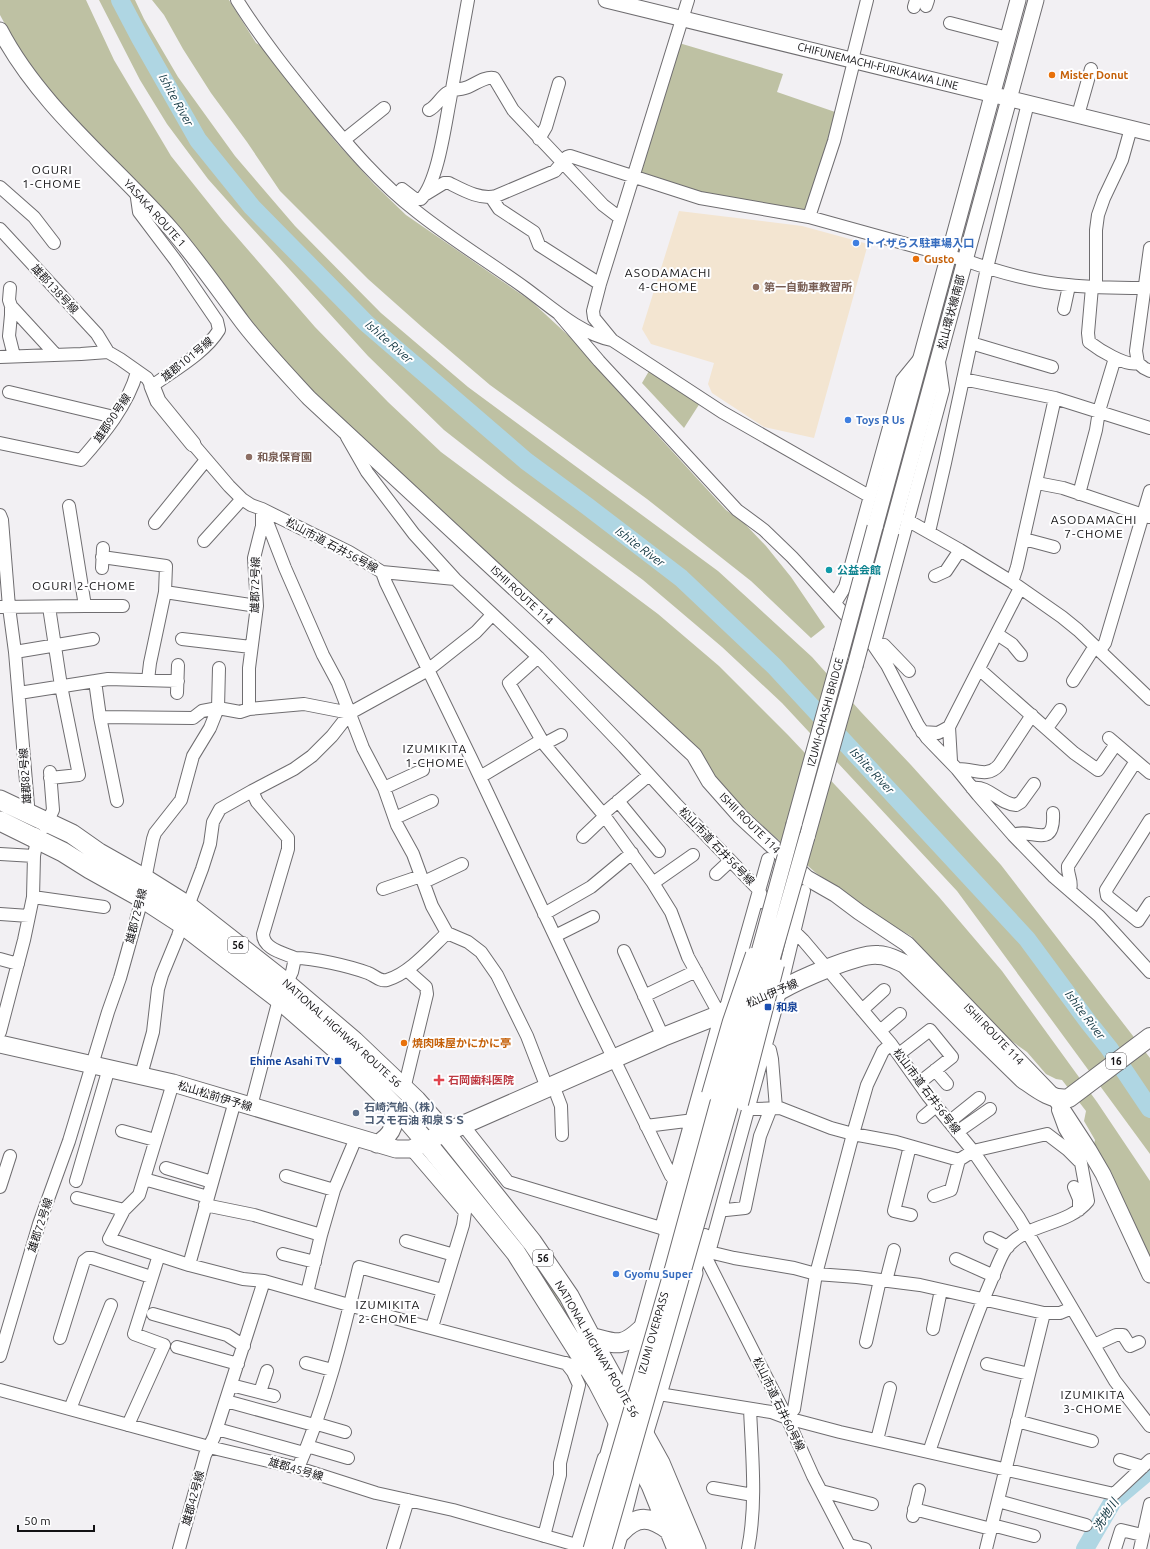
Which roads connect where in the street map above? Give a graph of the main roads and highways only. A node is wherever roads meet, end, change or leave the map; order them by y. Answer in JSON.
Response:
{"nodes":[{"id":1,"x":0,"y":800,"type":"edge"},
{"id":2,"x":0,"y":821,"type":"edge"},
{"id":3,"x":39,"y":839,"type":"junction"},
{"id":4,"x":283,"y":991,"type":"junction"},
{"id":5,"x":1150,"y":1036,"type":"edge"},
{"id":6,"x":0,"y":1044,"type":"edge"},
{"id":7,"x":392,"y":1104,"type":"junction"},
{"id":8,"x":445,"y":1133,"type":"junction"},
{"id":9,"x":377,"y":1144,"type":"junction"},
{"id":10,"x":419,"y":1145,"type":"junction"},
{"id":11,"x":641,"y":1330,"type":"road end"},
{"id":12,"x":577,"y":1349,"type":"junction"},
{"id":13,"x":669,"y":1530,"type":"junction"},
{"id":14,"x":618,"y":1540,"type":"edge"},
{"id":15,"x":677,"y":1549,"type":"edge"},
{"id":16,"x":696,"y":1549,"type":"edge"}],
"edges":[{"from":1,"to":3,"type":"highway","name":"NATIONAL HIGHWAY ROUTE 56","number":"56"},
{"from":2,"to":3,"type":"highway","name":"NATIONAL HIGHWAY ROUTE 56","number":"56"},
{"from":3,"to":4,"type":"highway","name":"NATIONAL HIGHWAY ROUTE 56","number":"56"},
{"from":3,"to":4,"type":"highway","name":"NATIONAL HIGHWAY ROUTE 56","number":"56"},
{"from":4,"to":7,"type":"highway","name":"NATIONAL HIGHWAY ROUTE 56","number":"56"},
{"from":4,"to":8,"type":"highway","name":"NATIONAL HIGHWAY ROUTE 56","number":"56"},
{"from":5,"to":8,"type":"main road","name":"松山伊予線","number":"16"},
{"from":6,"to":9,"type":"main road","name":"松山松前伊予線"},
{"from":7,"to":9,"type":"main road"},
{"from":7,"to":10,"type":"highway","name":"NATIONAL HIGHWAY ROUTE 56","number":"56"},
{"from":8,"to":10,"type":"main road","name":"松山伊予線"},
{"from":8,"to":12,"type":"highway","name":"NATIONAL HIGHWAY ROUTE 56","number":"56"},
{"from":9,"to":10,"type":"main road","name":"松山松前伊予線"},
{"from":10,"to":12,"type":"highway","name":"NATIONAL HIGHWAY ROUTE 56","number":"56"},
{"from":11,"to":12,"type":"highway"},
{"from":12,"to":13,"type":"highway","name":"NATIONAL HIGHWAY ROUTE 56","number":"56"},
{"from":12,"to":16,"type":"highway","name":"NATIONAL HIGHWAY ROUTE 56","number":"56"},
{"from":13,"to":14,"type":"highway"},
{"from":13,"to":15,"type":"highway","name":"NATIONAL HIGHWAY ROUTE 56","number":"56"}]}
